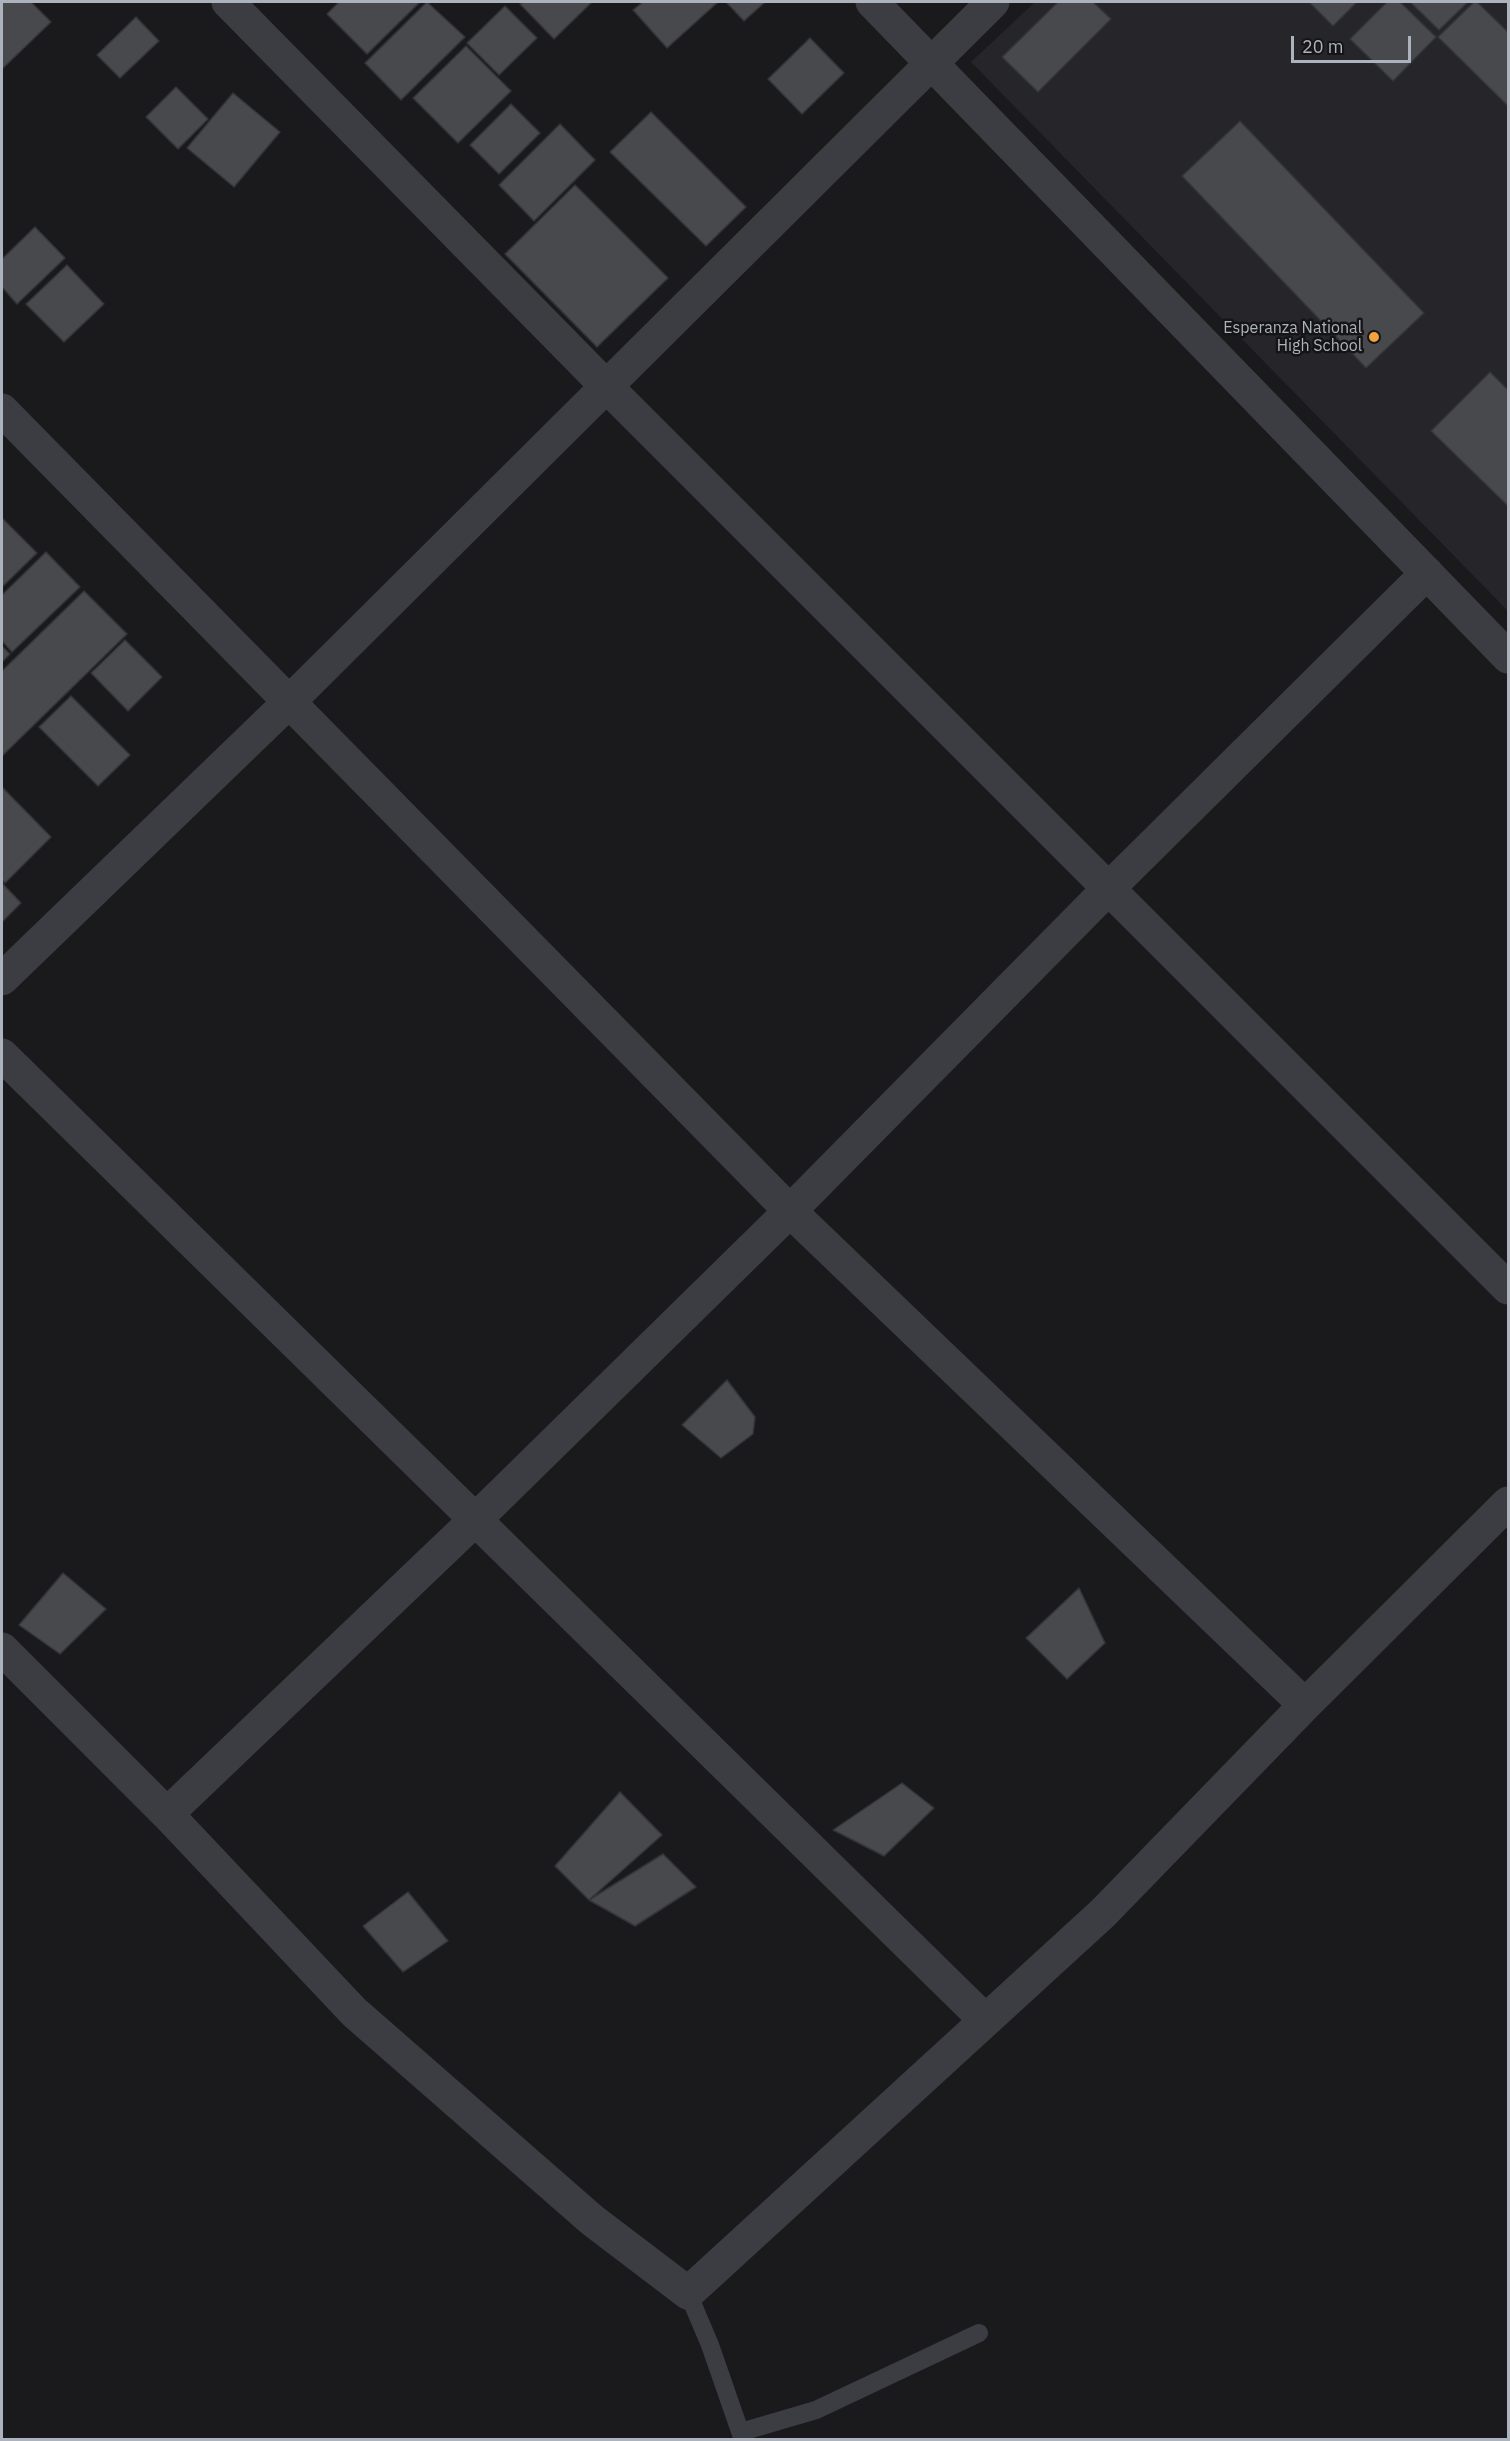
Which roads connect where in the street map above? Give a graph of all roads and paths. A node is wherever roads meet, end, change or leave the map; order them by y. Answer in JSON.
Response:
{"nodes":[{"id":1,"x":228,"y":2,"type":"edge"},
{"id":2,"x":872,"y":2,"type":"edge"},
{"id":3,"x":993,"y":2,"type":"edge"},
{"id":4,"x":931,"y":63,"type":"junction"},
{"id":5,"x":606,"y":386,"type":"junction"},
{"id":6,"x":2,"y":410,"type":"edge"},
{"id":7,"x":1427,"y":573,"type":"junction"},
{"id":8,"x":1509,"y":657,"type":"edge"},
{"id":9,"x":289,"y":702,"type":"junction"},
{"id":10,"x":1108,"y":888,"type":"junction"},
{"id":11,"x":2,"y":979,"type":"edge"},
{"id":12,"x":2,"y":1055,"type":"edge"},
{"id":13,"x":790,"y":1211,"type":"junction"},
{"id":14,"x":1509,"y":1288,"type":"edge"},
{"id":15,"x":1509,"y":1503,"type":"edge"},
{"id":16,"x":476,"y":1520,"type":"junction"},
{"id":17,"x":2,"y":1649,"type":"edge"},
{"id":18,"x":1305,"y":1705,"type":"junction"},
{"id":19,"x":167,"y":1814,"type":"junction"},
{"id":20,"x":985,"y":2020,"type":"junction"},
{"id":21,"x":688,"y":2293,"type":"junction"},
{"id":22,"x":979,"y":2333,"type":"dead end"},
{"id":23,"x":742,"y":2436,"type":"edge"}],
"edges":[{"from":1,"to":5,"type":"street"},
{"from":2,"to":4,"type":"street"},
{"from":3,"to":4,"type":"street"},
{"from":4,"to":5,"type":"street"},
{"from":4,"to":7,"type":"street"},
{"from":5,"to":9,"type":"street"},
{"from":5,"to":10,"type":"street"},
{"from":6,"to":9,"type":"street"},
{"from":7,"to":8,"type":"street"},
{"from":7,"to":10,"type":"street"},
{"from":9,"to":11,"type":"street"},
{"from":9,"to":13,"type":"street"},
{"from":10,"to":13,"type":"street"},
{"from":10,"to":14,"type":"street"},
{"from":12,"to":16,"type":"street"},
{"from":13,"to":16,"type":"street"},
{"from":13,"to":18,"type":"street"},
{"from":15,"to":18,"type":"street"},
{"from":16,"to":19,"type":"street"},
{"from":16,"to":20,"type":"street"},
{"from":17,"to":19,"type":"street"},
{"from":18,"to":20,"type":"street"},
{"from":19,"to":21,"type":"street"},
{"from":20,"to":21,"type":"street"},
{"from":21,"to":23,"type":"lane"},
{"from":22,"to":23,"type":"lane"}]}
